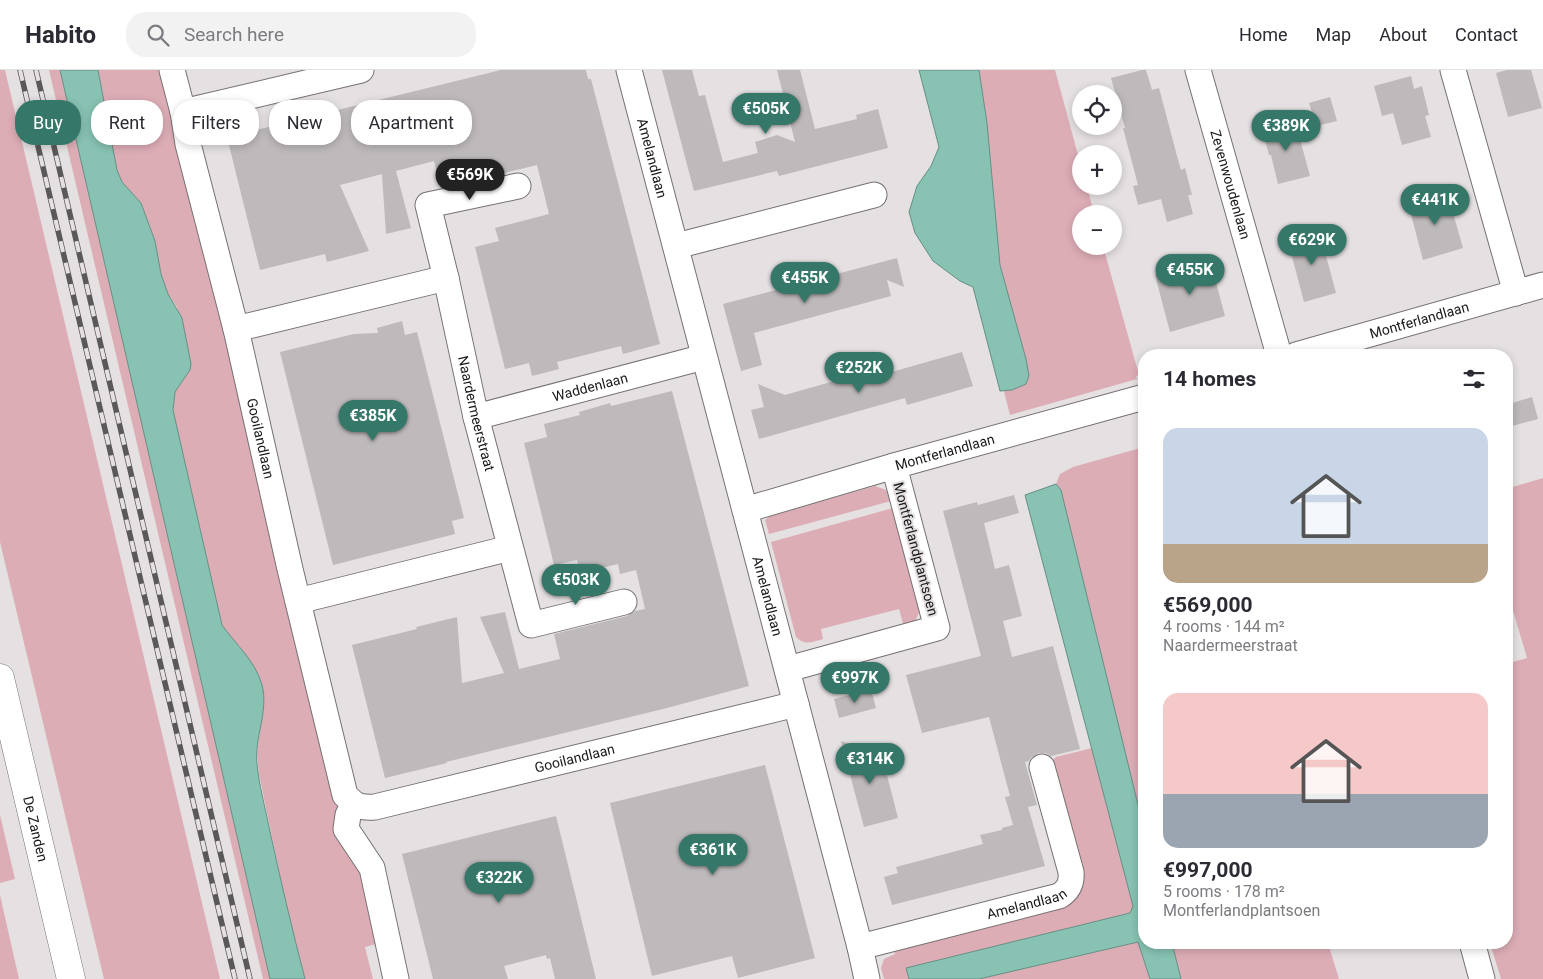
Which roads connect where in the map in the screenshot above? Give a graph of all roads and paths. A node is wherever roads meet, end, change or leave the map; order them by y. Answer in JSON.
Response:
{"nodes":[{"id":1,"x":172,"y":70,"type":"edge"},
{"id":2,"x":361,"y":70,"type":"edge"},
{"id":3,"x":630,"y":70,"type":"edge"},
{"id":4,"x":1198,"y":70,"type":"edge"},
{"id":5,"x":1453,"y":70,"type":"edge"},
{"id":6,"x":180,"y":100,"type":"edge"},
{"id":7,"x":234,"y":100,"type":"edge"},
{"id":8,"x":188,"y":145,"type":"edge"},
{"id":9,"x":518,"y":186,"type":"dead end"},
{"id":10,"x":874,"y":195,"type":"dead end"},
{"id":11,"x":676,"y":246,"type":"junction"},
{"id":12,"x":446,"y":278,"type":"junction"},
{"id":13,"x":1543,"y":285,"type":"edge"},
{"id":14,"x":1516,"y":293,"type":"junction"},
{"id":15,"x":236,"y":329,"type":"junction"},
{"id":16,"x":1291,"y":349,"type":"edge"},
{"id":17,"x":1315,"y":349,"type":"edge"},
{"id":18,"x":704,"y":357,"type":"junction"},
{"id":19,"x":1138,"y":399,"type":"edge"},
{"id":20,"x":476,"y":418,"type":"junction"},
{"id":21,"x":894,"y":466,"type":"junction"},
{"id":22,"x":745,"y":510,"type":"junction"},
{"id":23,"x":510,"y":548,"type":"junction"},
{"id":24,"x":298,"y":601,"type":"junction"},
{"id":25,"x":624,"y":602,"type":"dead end"},
{"id":26,"x":788,"y":669,"type":"junction"},
{"id":27,"x":0,"y":678,"type":"edge"},
{"id":28,"x":796,"y":704,"type":"junction"},
{"id":29,"x":1042,"y":767,"type":"dead end"},
{"id":30,"x":354,"y":804,"type":"junction"},
{"id":31,"x":860,"y":947,"type":"junction"},
{"id":32,"x":1474,"y":949,"type":"edge"},
{"id":33,"x":71,"y":979,"type":"edge"},
{"id":34,"x":396,"y":979,"type":"edge"},
{"id":35,"x":867,"y":979,"type":"edge"},
{"id":36,"x":1482,"y":979,"type":"edge"}],
"edges":[{"from":1,"to":6,"type":"street","name":"Gooilandlaan"},
{"from":2,"to":7,"type":"street"},
{"from":3,"to":11,"type":"street","name":"Amelandlaan"},
{"from":4,"to":16,"type":"street","name":"Zevenwoudenlaan"},
{"from":5,"to":14,"type":"street"},
{"from":8,"to":15,"type":"street","name":"Gooilandlaan"},
{"from":9,"to":12,"type":"street","name":"Naardermeerstraat"},
{"from":10,"to":11,"type":"street"},
{"from":11,"to":18,"type":"street","name":"Amelandlaan"},
{"from":12,"to":15,"type":"street"},
{"from":12,"to":20,"type":"street","name":"Naardermeerstraat"},
{"from":13,"to":14,"type":"street","name":"Montferlandlaan"},
{"from":14,"to":17,"type":"street","name":"Montferlandlaan"},
{"from":15,"to":24,"type":"street","name":"Gooilandlaan"},
{"from":18,"to":20,"type":"street","name":"Waddenlaan"},
{"from":18,"to":22,"type":"street","name":"Amelandlaan"},
{"from":19,"to":21,"type":"street","name":"Montferlandlaan"},
{"from":20,"to":23,"type":"street","name":"Naardermeerstraat"},
{"from":21,"to":22,"type":"street","name":"Montferlandlaan"},
{"from":21,"to":26,"type":"street","name":"Montferlandplantsoen"},
{"from":22,"to":26,"type":"street","name":"Amelandlaan"},
{"from":23,"to":24,"type":"street"},
{"from":23,"to":25,"type":"street","name":"Naardermeerstraat"},
{"from":24,"to":30,"type":"street","name":"Gooilandlaan"},
{"from":26,"to":28,"type":"street","name":"Amelandlaan"},
{"from":27,"to":33,"type":"main road","name":"De Zanden"},
{"from":28,"to":30,"type":"street","name":"Gooilandlaan"},
{"from":28,"to":31,"type":"street","name":"Amelandlaan"},
{"from":29,"to":31,"type":"street","name":"Amelandlaan"},
{"from":30,"to":34,"type":"street"},
{"from":31,"to":35,"type":"street","name":"Amelandlaan"},
{"from":32,"to":36,"type":"street"}]}
